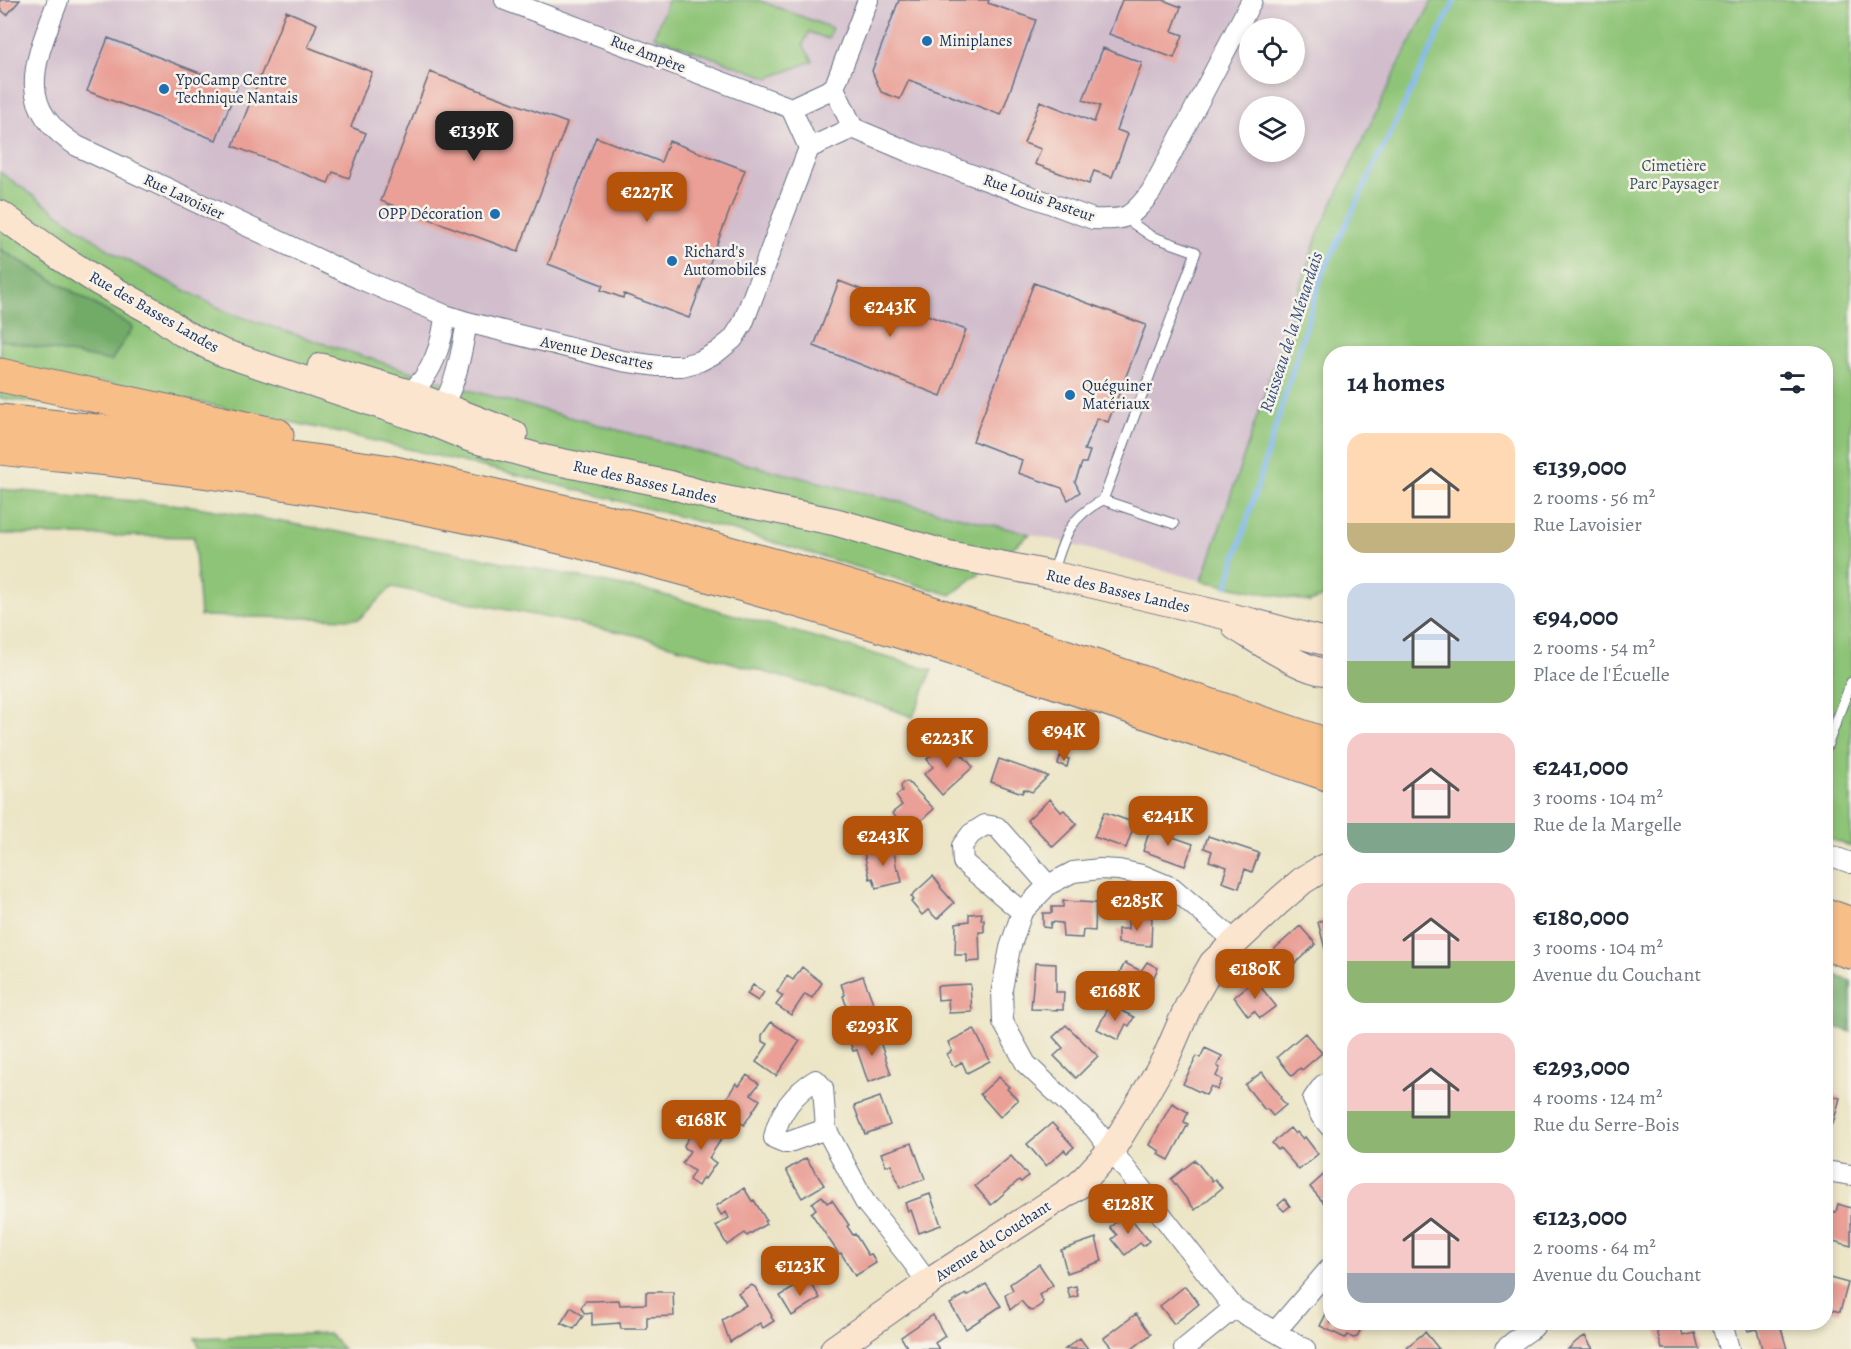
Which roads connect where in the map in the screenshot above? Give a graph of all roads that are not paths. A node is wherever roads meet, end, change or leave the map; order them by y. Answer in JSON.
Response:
{"nodes":[{"id":1,"x":58,"y":0,"type":"edge"},
{"id":2,"x":505,"y":0,"type":"edge"},
{"id":3,"x":868,"y":0,"type":"edge"},
{"id":4,"x":1252,"y":0,"type":"edge"},
{"id":5,"x":834,"y":88,"type":"junction"},
{"id":6,"x":790,"y":108,"type":"junction"},
{"id":7,"x":853,"y":128,"type":"junction"},
{"id":8,"x":809,"y":148,"type":"junction"},
{"id":9,"x":0,"y":213,"type":"edge"},
{"id":10,"x":1124,"y":217,"type":"junction"},
{"id":11,"x":157,"y":314,"type":"junction"},
{"id":12,"x":445,"y":315,"type":"junction"},
{"id":13,"x":467,"y":322,"type":"junction"},
{"id":14,"x":0,"y":375,"type":"edge"},
{"id":15,"x":408,"y":393,"type":"junction"},
{"id":16,"x":362,"y":399,"type":"junction"},
{"id":17,"x":441,"y":405,"type":"junction"},
{"id":18,"x":0,"y":422,"type":"edge"},
{"id":19,"x":7,"y":452,"type":"edge"},
{"id":20,"x":391,"y":472,"type":"junction"},
{"id":21,"x":634,"y":478,"type":"junction"},
{"id":22,"x":1102,"y":500,"type":"junction"},
{"id":23,"x":1174,"y":524,"type":"dead end"},
{"id":24,"x":1053,"y":575,"type":"junction"},
{"id":25,"x":1211,"y":613,"type":"junction"},
{"id":26,"x":1323,"y":642,"type":"edge"},
{"id":27,"x":1323,"y":671,"type":"edge"},
{"id":28,"x":1851,"y":682,"type":"edge"},
{"id":29,"x":1833,"y":730,"type":"edge"},
{"id":30,"x":1323,"y":744,"type":"edge"},
{"id":31,"x":1323,"y":773,"type":"edge"},
{"id":32,"x":1833,"y":857,"type":"edge"},
{"id":33,"x":1851,"y":863,"type":"edge"},
{"id":34,"x":1323,"y":868,"type":"edge"},
{"id":35,"x":1048,"y":885,"type":"junction"},
{"id":36,"x":1022,"y":912,"type":"junction"},
{"id":37,"x":1833,"y":918,"type":"edge"},
{"id":38,"x":1851,"y":924,"type":"edge"},
{"id":39,"x":1236,"y":942,"type":"junction"},
{"id":40,"x":1833,"y":946,"type":"edge"},
{"id":41,"x":1851,"y":952,"type":"edge"},
{"id":42,"x":1833,"y":962,"type":"edge"},
{"id":43,"x":1851,"y":968,"type":"edge"},
{"id":44,"x":1323,"y":1085,"type":"edge"},
{"id":45,"x":1323,"y":1117,"type":"edge"},
{"id":46,"x":826,"y":1129,"type":"dead end"},
{"id":47,"x":1112,"y":1149,"type":"junction"},
{"id":48,"x":1833,"y":1172,"type":"edge"},
{"id":49,"x":1851,"y":1175,"type":"edge"},
{"id":50,"x":1323,"y":1276,"type":"edge"},
{"id":51,"x":928,"y":1283,"type":"junction"},
{"id":52,"x":1234,"y":1308,"type":"junction"},
{"id":53,"x":1531,"y":1330,"type":"edge"},
{"id":54,"x":1724,"y":1330,"type":"edge"},
{"id":55,"x":1275,"y":1332,"type":"junction"},
{"id":56,"x":834,"y":1349,"type":"edge"},
{"id":57,"x":1184,"y":1349,"type":"edge"},
{"id":58,"x":1305,"y":1349,"type":"edge"},
{"id":59,"x":1505,"y":1349,"type":"edge"},
{"id":60,"x":1729,"y":1349,"type":"edge"}],
"edges":[{"from":1,"to":12,"type":"street","name":"Rue Lavoisier"},
{"from":2,"to":6,"type":"street","name":"Rue Ampère"},
{"from":3,"to":5,"type":"street"},
{"from":4,"to":10,"type":"street"},
{"from":5,"to":6,"type":"street"},
{"from":5,"to":7,"type":"street"},
{"from":6,"to":8,"type":"street"},
{"from":7,"to":8,"type":"street"},
{"from":7,"to":10,"type":"street","name":"Rue Louis Pasteur"},
{"from":8,"to":13,"type":"street","name":"Avenue Descartes"},
{"from":9,"to":11,"type":"street","name":"Rue des Basses Landes"},
{"from":10,"to":22,"type":"lane"},
{"from":11,"to":15,"type":"street"},
{"from":11,"to":16,"type":"street","name":"Rue des Basses Landes"},
{"from":12,"to":13,"type":"street","name":"Rue Lavoisier"},
{"from":12,"to":15,"type":"street"},
{"from":13,"to":17,"type":"street"},
{"from":14,"to":20,"type":"highway"},
{"from":15,"to":17,"type":"street"},
{"from":16,"to":17,"type":"street"},
{"from":16,"to":21,"type":"street","name":"Rue des Basses Landes"},
{"from":17,"to":21,"type":"street"},
{"from":18,"to":20,"type":"highway"},
{"from":19,"to":31,"type":"highway"},
{"from":20,"to":30,"type":"highway"},
{"from":21,"to":24,"type":"street","name":"Rue des Basses Landes"},
{"from":22,"to":23,"type":"lane"},
{"from":22,"to":24,"type":"lane"},
{"from":24,"to":25,"type":"street","name":"Rue des Basses Landes"},
{"from":25,"to":26,"type":"street","name":"Rue des Basses Landes"},
{"from":25,"to":27,"type":"street"},
{"from":28,"to":29,"type":"lane"},
{"from":32,"to":33,"type":"street"},
{"from":34,"to":39,"type":"street","name":"Avenue du Couchant"},
{"from":35,"to":36,"type":"street"},
{"from":35,"to":36,"type":"street"},
{"from":35,"to":39,"type":"street"},
{"from":36,"to":47,"type":"street"},
{"from":37,"to":38,"type":"highway"},
{"from":39,"to":47,"type":"street","name":"Avenue du Couchant"},
{"from":40,"to":41,"type":"highway"},
{"from":42,"to":43,"type":"highway"},
{"from":44,"to":45,"type":"street"},
{"from":46,"to":51,"type":"street"},
{"from":47,"to":51,"type":"street","name":"Avenue du Couchant"},
{"from":47,"to":52,"type":"street"},
{"from":48,"to":49,"type":"street"},
{"from":50,"to":55,"type":"street"},
{"from":51,"to":56,"type":"street","name":"Avenue du Couchant"},
{"from":52,"to":55,"type":"street"},
{"from":52,"to":57,"type":"street"},
{"from":53,"to":59,"type":"street"},
{"from":54,"to":60,"type":"street"},
{"from":55,"to":58,"type":"street"}]}
